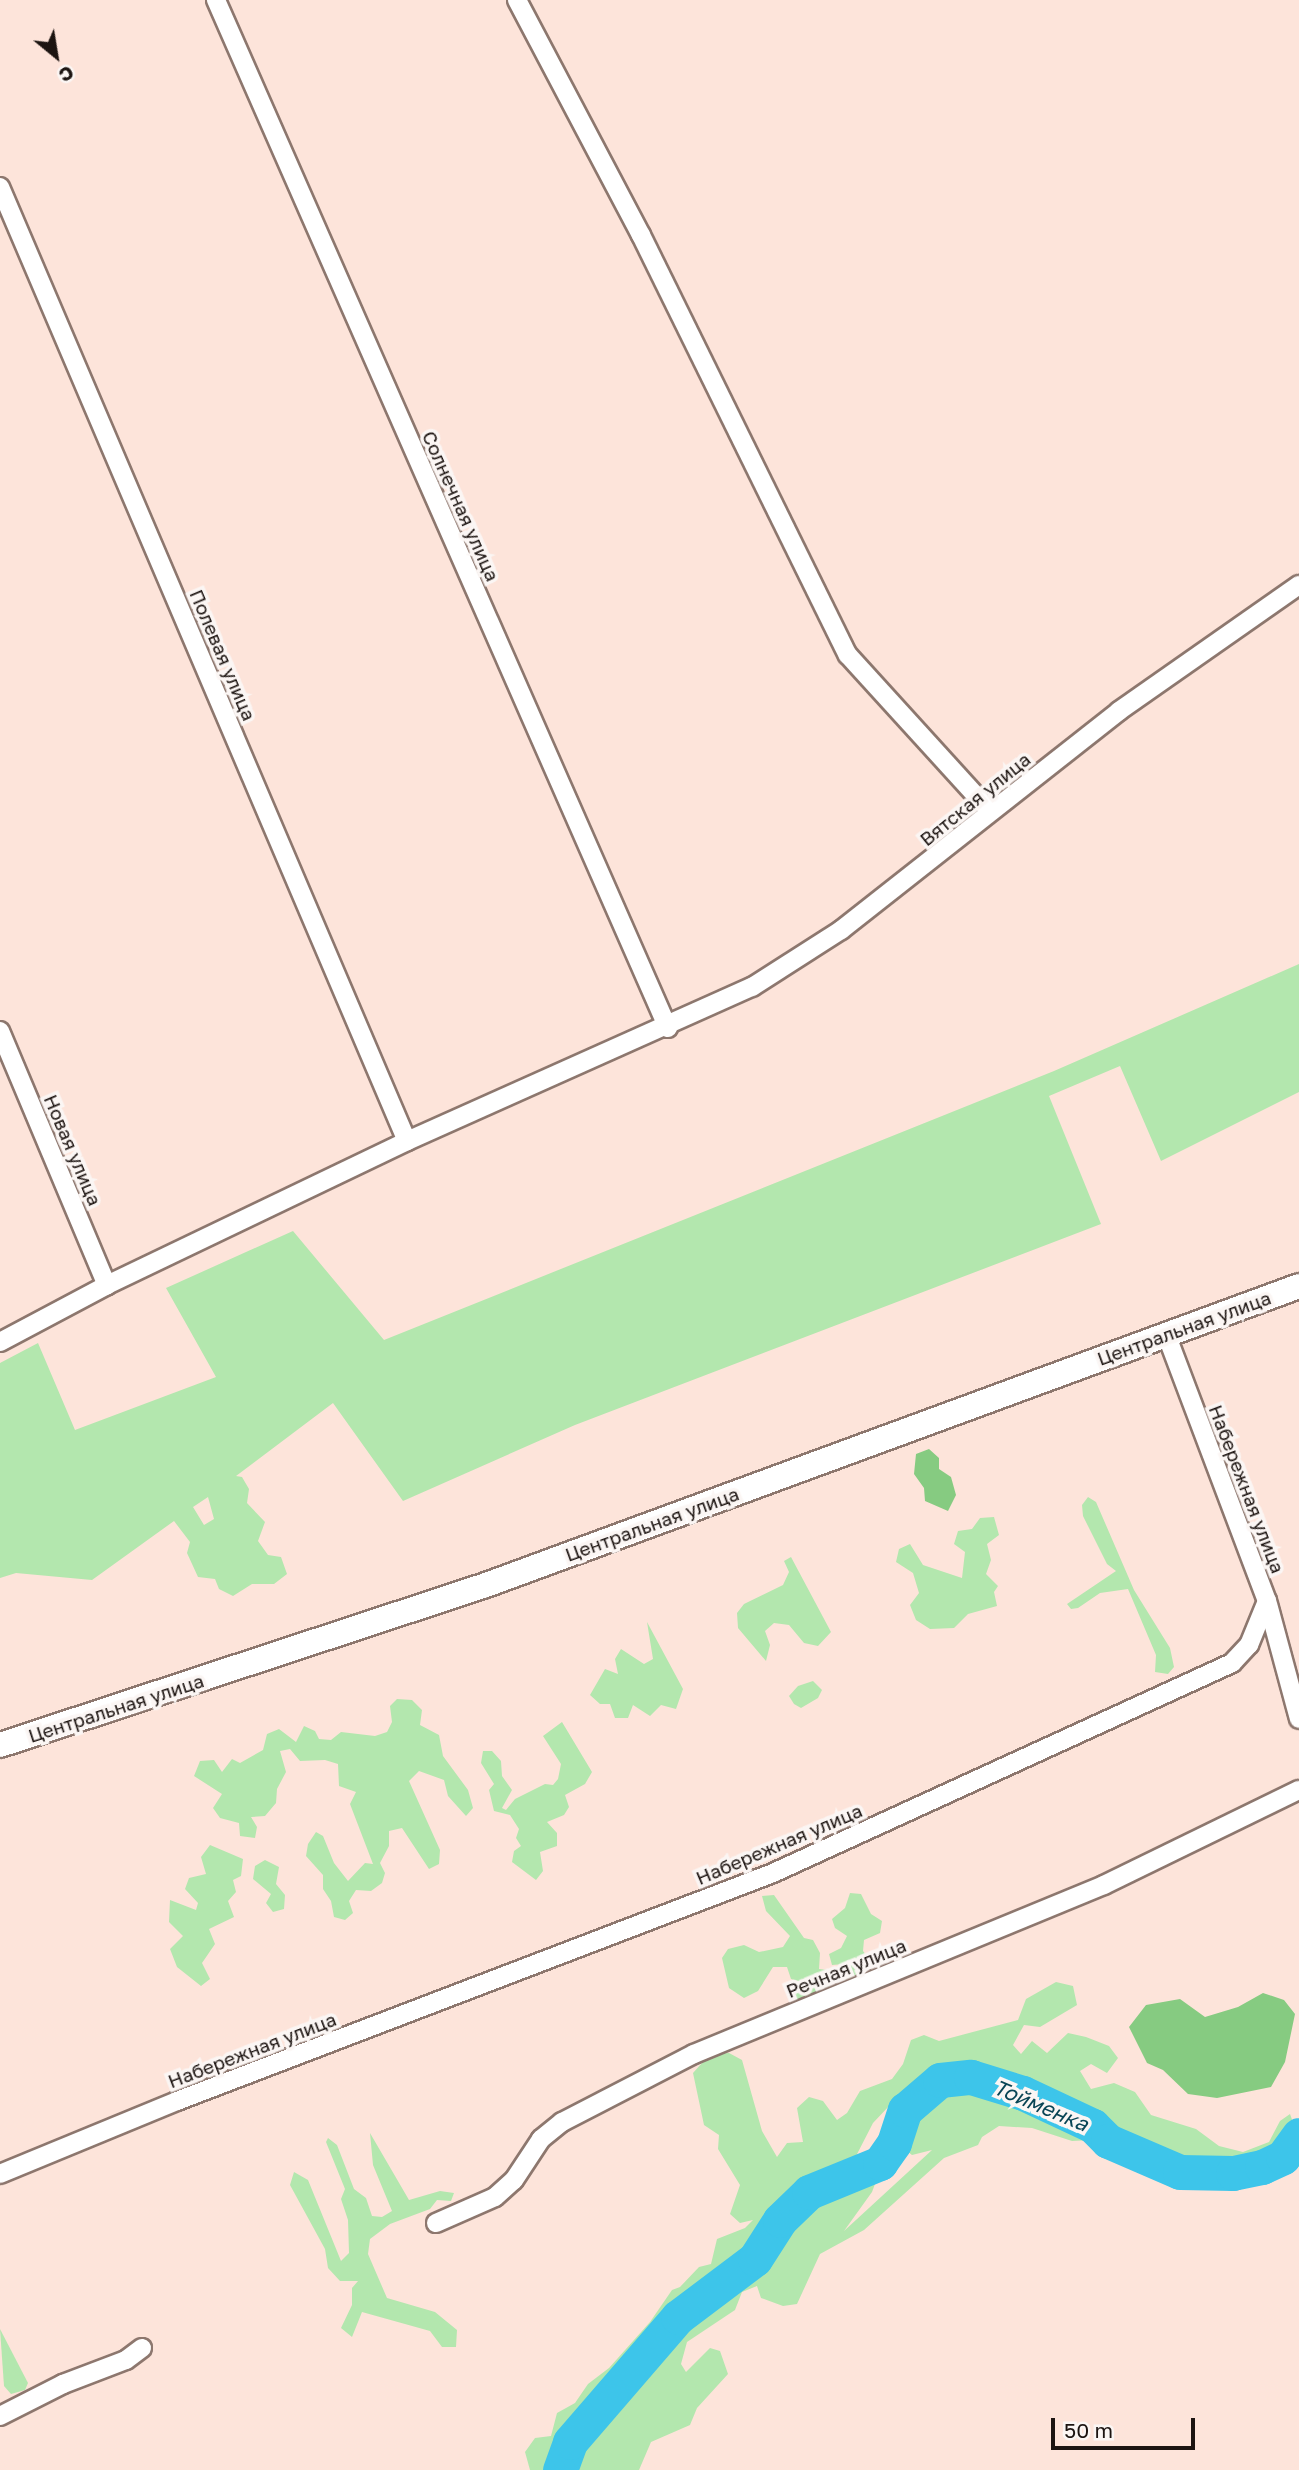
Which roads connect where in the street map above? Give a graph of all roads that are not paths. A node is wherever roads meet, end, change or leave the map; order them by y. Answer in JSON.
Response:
{"nodes":[{"id":1,"x":216,"y":0,"type":"edge"},
{"id":2,"x":517,"y":0,"type":"edge"},
{"id":3,"x":0,"y":187,"type":"edge"},
{"id":4,"x":1299,"y":585,"type":"edge"},
{"id":5,"x":989,"y":810,"type":"junction"},
{"id":6,"x":668,"y":1028,"type":"junction"},
{"id":7,"x":0,"y":1031,"type":"edge"},
{"id":8,"x":407,"y":1141,"type":"junction"},
{"id":9,"x":107,"y":1285,"type":"junction"},
{"id":10,"x":1299,"y":1286,"type":"edge"},
{"id":11,"x":1166,"y":1334,"type":"junction"},
{"id":12,"x":0,"y":1342,"type":"edge"},
{"id":13,"x":1267,"y":1601,"type":"junction"},
{"id":14,"x":1299,"y":1719,"type":"edge"},
{"id":15,"x":0,"y":1745,"type":"edge"},
{"id":16,"x":1299,"y":1790,"type":"edge"},
{"id":17,"x":0,"y":2174,"type":"edge"},
{"id":18,"x":436,"y":2222,"type":"dead end"},
{"id":19,"x":142,"y":2348,"type":"dead end"},
{"id":20,"x":0,"y":2416,"type":"edge"}],
"edges":[{"from":1,"to":6,"type":"street","name":"Солнечная улица"},
{"from":2,"to":5,"type":"street"},
{"from":3,"to":8,"type":"street","name":"Полевая улица"},
{"from":4,"to":5,"type":"street","name":"Вятская улица"},
{"from":5,"to":6,"type":"street","name":"Вятская улица"},
{"from":6,"to":8,"type":"street","name":"Вятская улица"},
{"from":7,"to":9,"type":"street","name":"Новая улица"},
{"from":8,"to":9,"type":"street","name":"Вятская улица"},
{"from":9,"to":12,"type":"street","name":"Вятская улица"},
{"from":10,"to":11,"type":"street","name":"Центральная улица"},
{"from":11,"to":13,"type":"street","name":"Набережная улица"},
{"from":11,"to":15,"type":"street","name":"Центральная улица"},
{"from":13,"to":14,"type":"street"},
{"from":13,"to":17,"type":"street","name":"Набережная улица"},
{"from":16,"to":18,"type":"street","name":"Речная улица"},
{"from":19,"to":20,"type":"street"}]}
